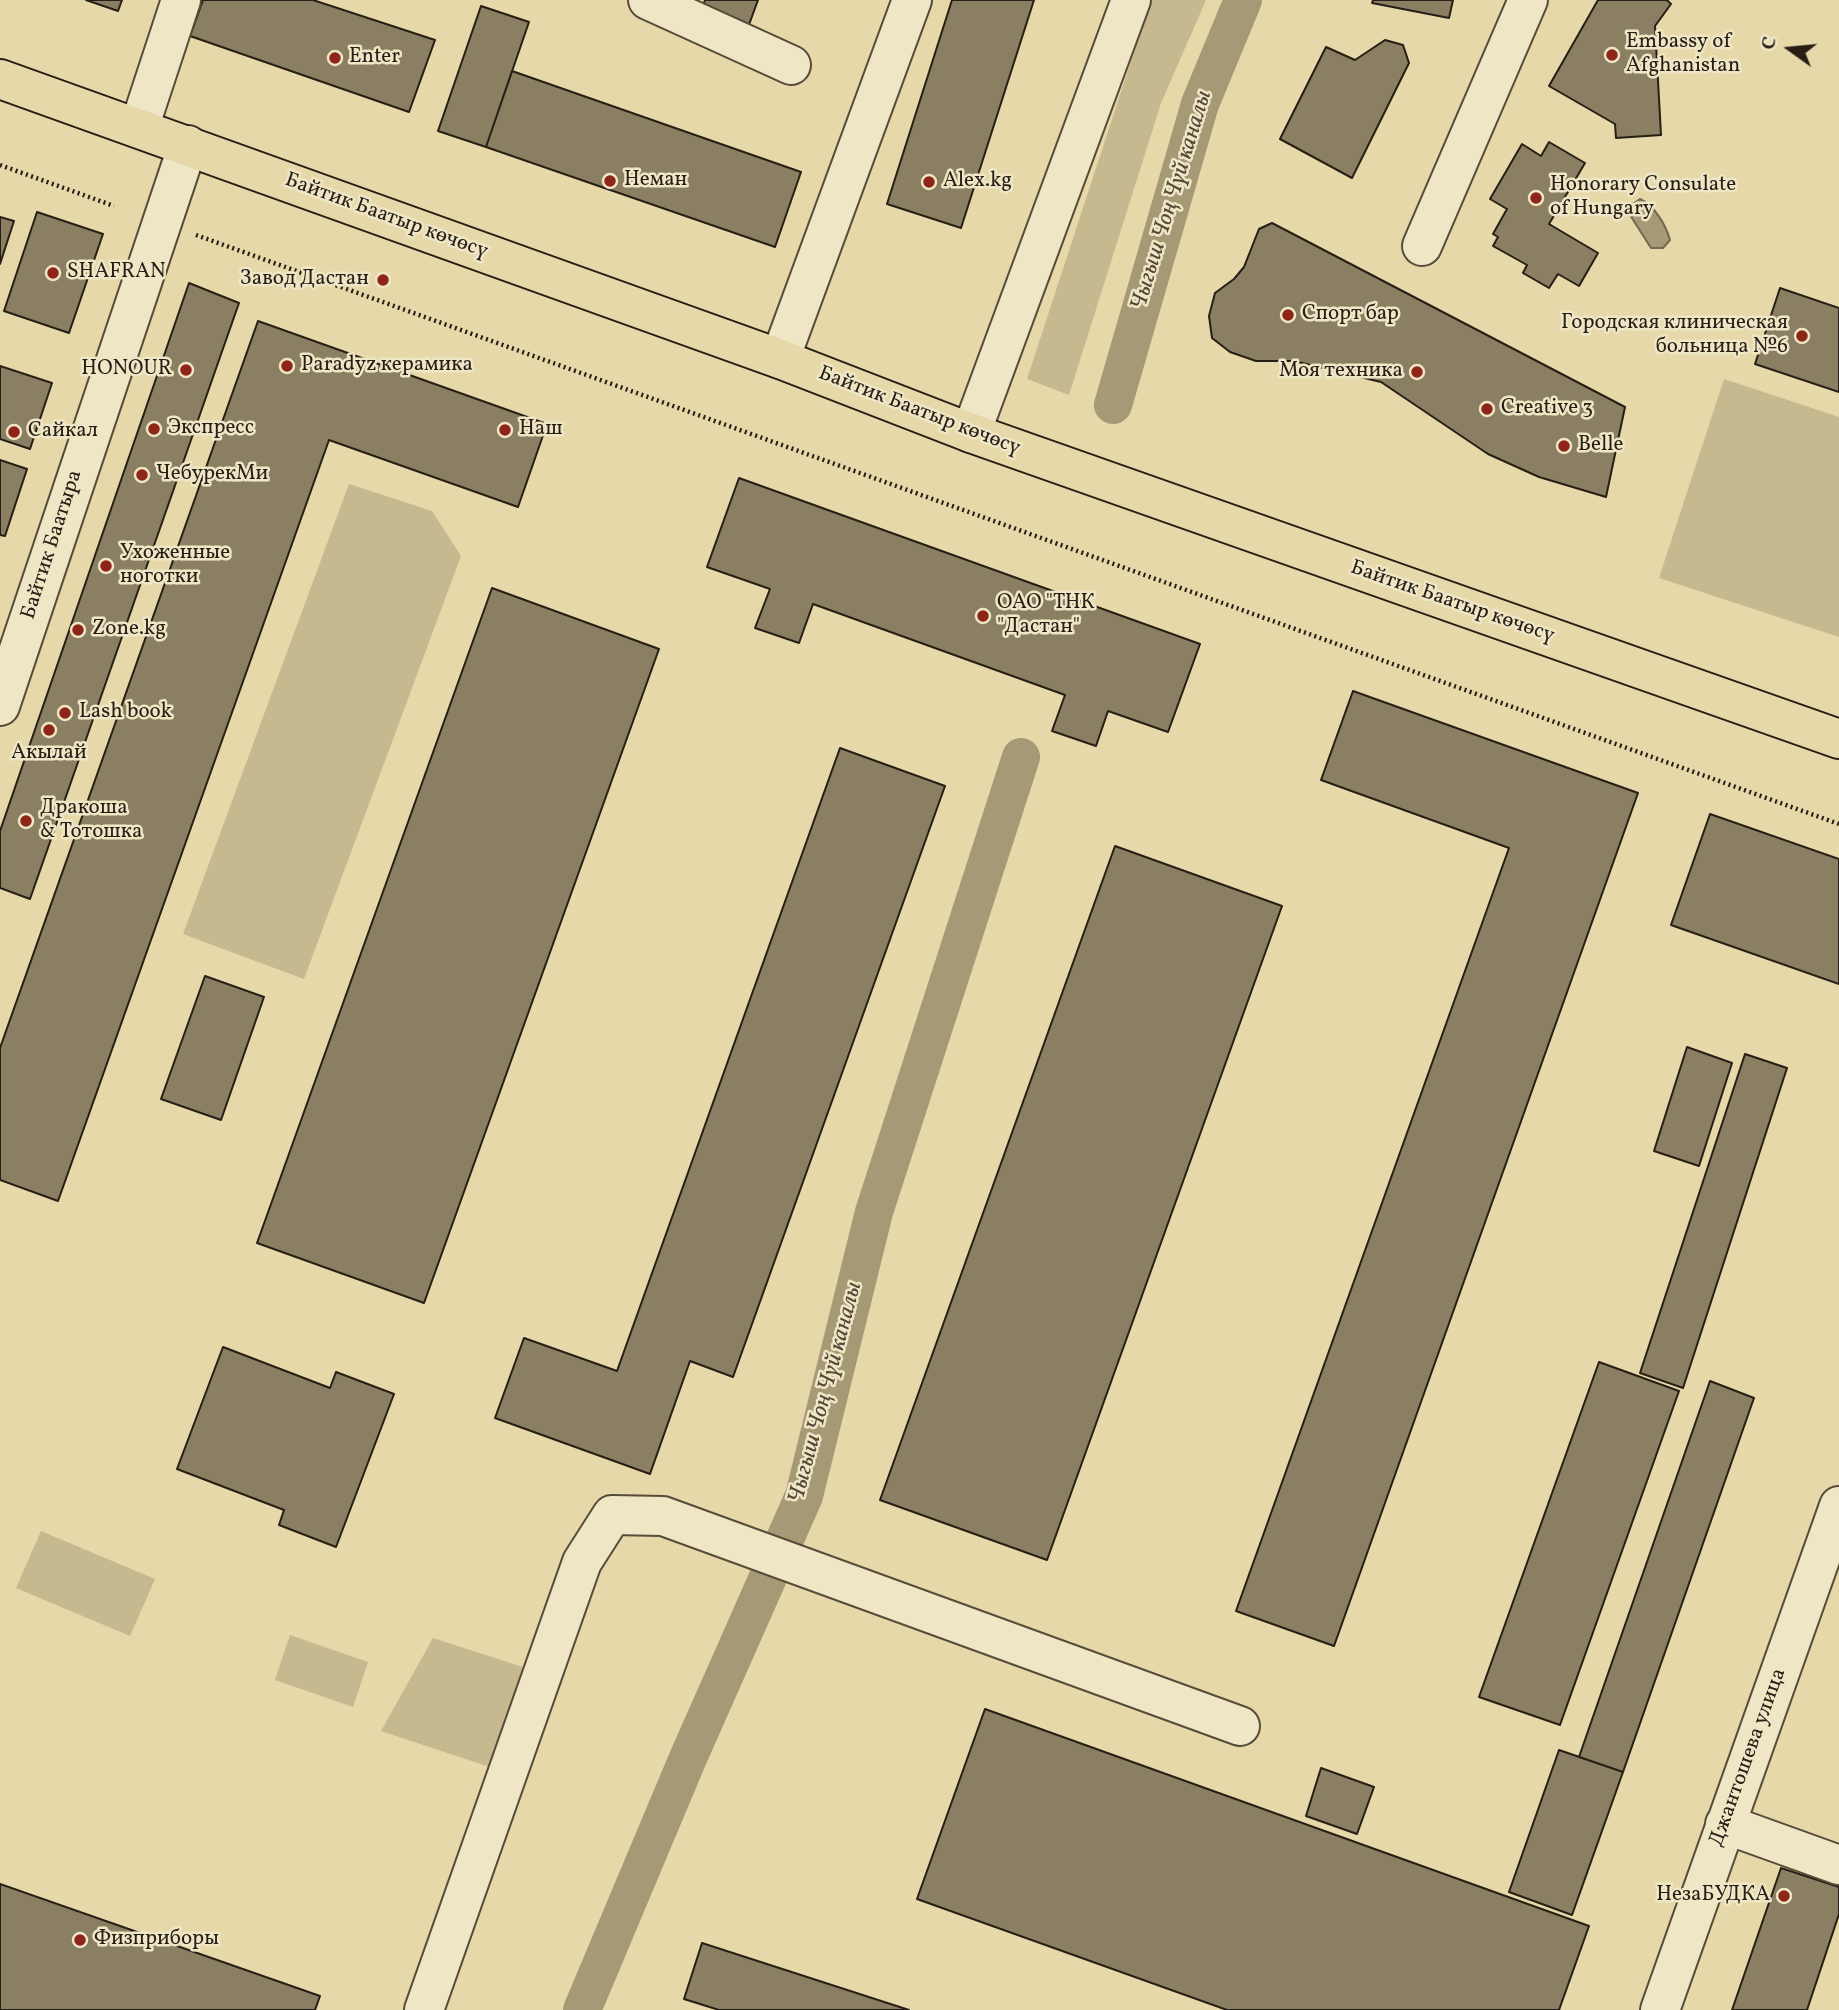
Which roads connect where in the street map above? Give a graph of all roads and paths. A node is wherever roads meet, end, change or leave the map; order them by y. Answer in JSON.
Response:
{"nodes":[{"id":1,"x":181,"y":0,"type":"edge"},
{"id":2,"x":649,"y":0,"type":"edge"},
{"id":3,"x":912,"y":0,"type":"edge"},
{"id":4,"x":1132,"y":0,"type":"edge"},
{"id":5,"x":1528,"y":0,"type":"edge"},
{"id":6,"x":791,"y":65,"type":"dead end"},
{"id":7,"x":0,"y":79,"type":"edge"},
{"id":8,"x":139,"y":128,"type":"junction"},
{"id":9,"x":188,"y":145,"type":"junction"},
{"id":10,"x":0,"y":165,"type":"edge"},
{"id":11,"x":114,"y":206,"type":"dead end"},
{"id":12,"x":195,"y":235,"type":"dead end"},
{"id":13,"x":1422,"y":246,"type":"dead end"},
{"id":14,"x":779,"y":359,"type":"junction"},
{"id":15,"x":971,"y":433,"type":"junction"},
{"id":16,"x":0,"y":706,"type":"edge"},
{"id":17,"x":1839,"y":738,"type":"edge"},
{"id":18,"x":1839,"y":824,"type":"edge"},
{"id":19,"x":1839,"y":1506,"type":"edge"},
{"id":20,"x":1240,"y":1726,"type":"dead end"},
{"id":21,"x":1725,"y":1824,"type":"junction"},
{"id":22,"x":1839,"y":1865,"type":"edge"},
{"id":23,"x":424,"y":2010,"type":"edge"},
{"id":24,"x":1660,"y":2010,"type":"edge"}],
"edges":[{"from":1,"to":8,"type":"street"},
{"from":2,"to":6,"type":"street"},
{"from":3,"to":14,"type":"street"},
{"from":4,"to":15,"type":"street"},
{"from":5,"to":13,"type":"street"},
{"from":7,"to":8,"type":"main road","name":"Байтик Баатыр көчөсү"},
{"from":8,"to":9,"type":"main road","name":"Байтик Баатыр көчөсү"},
{"from":9,"to":14,"type":"main road","name":"Байтик Баатыр көчөсү"},
{"from":9,"to":16,"type":"street","name":"Байтик Баатыра"},
{"from":10,"to":11,"type":"path"},
{"from":12,"to":18,"type":"path"},
{"from":14,"to":15,"type":"main road","name":"Байтик Баатыр көчөсү"},
{"from":15,"to":17,"type":"main road","name":"Байтик Баатыр көчөсү"},
{"from":19,"to":21,"type":"street","name":"Джантошева улица"},
{"from":20,"to":23,"type":"street"},
{"from":21,"to":22,"type":"street"},
{"from":21,"to":24,"type":"street","name":"Джантошева улица"}]}
